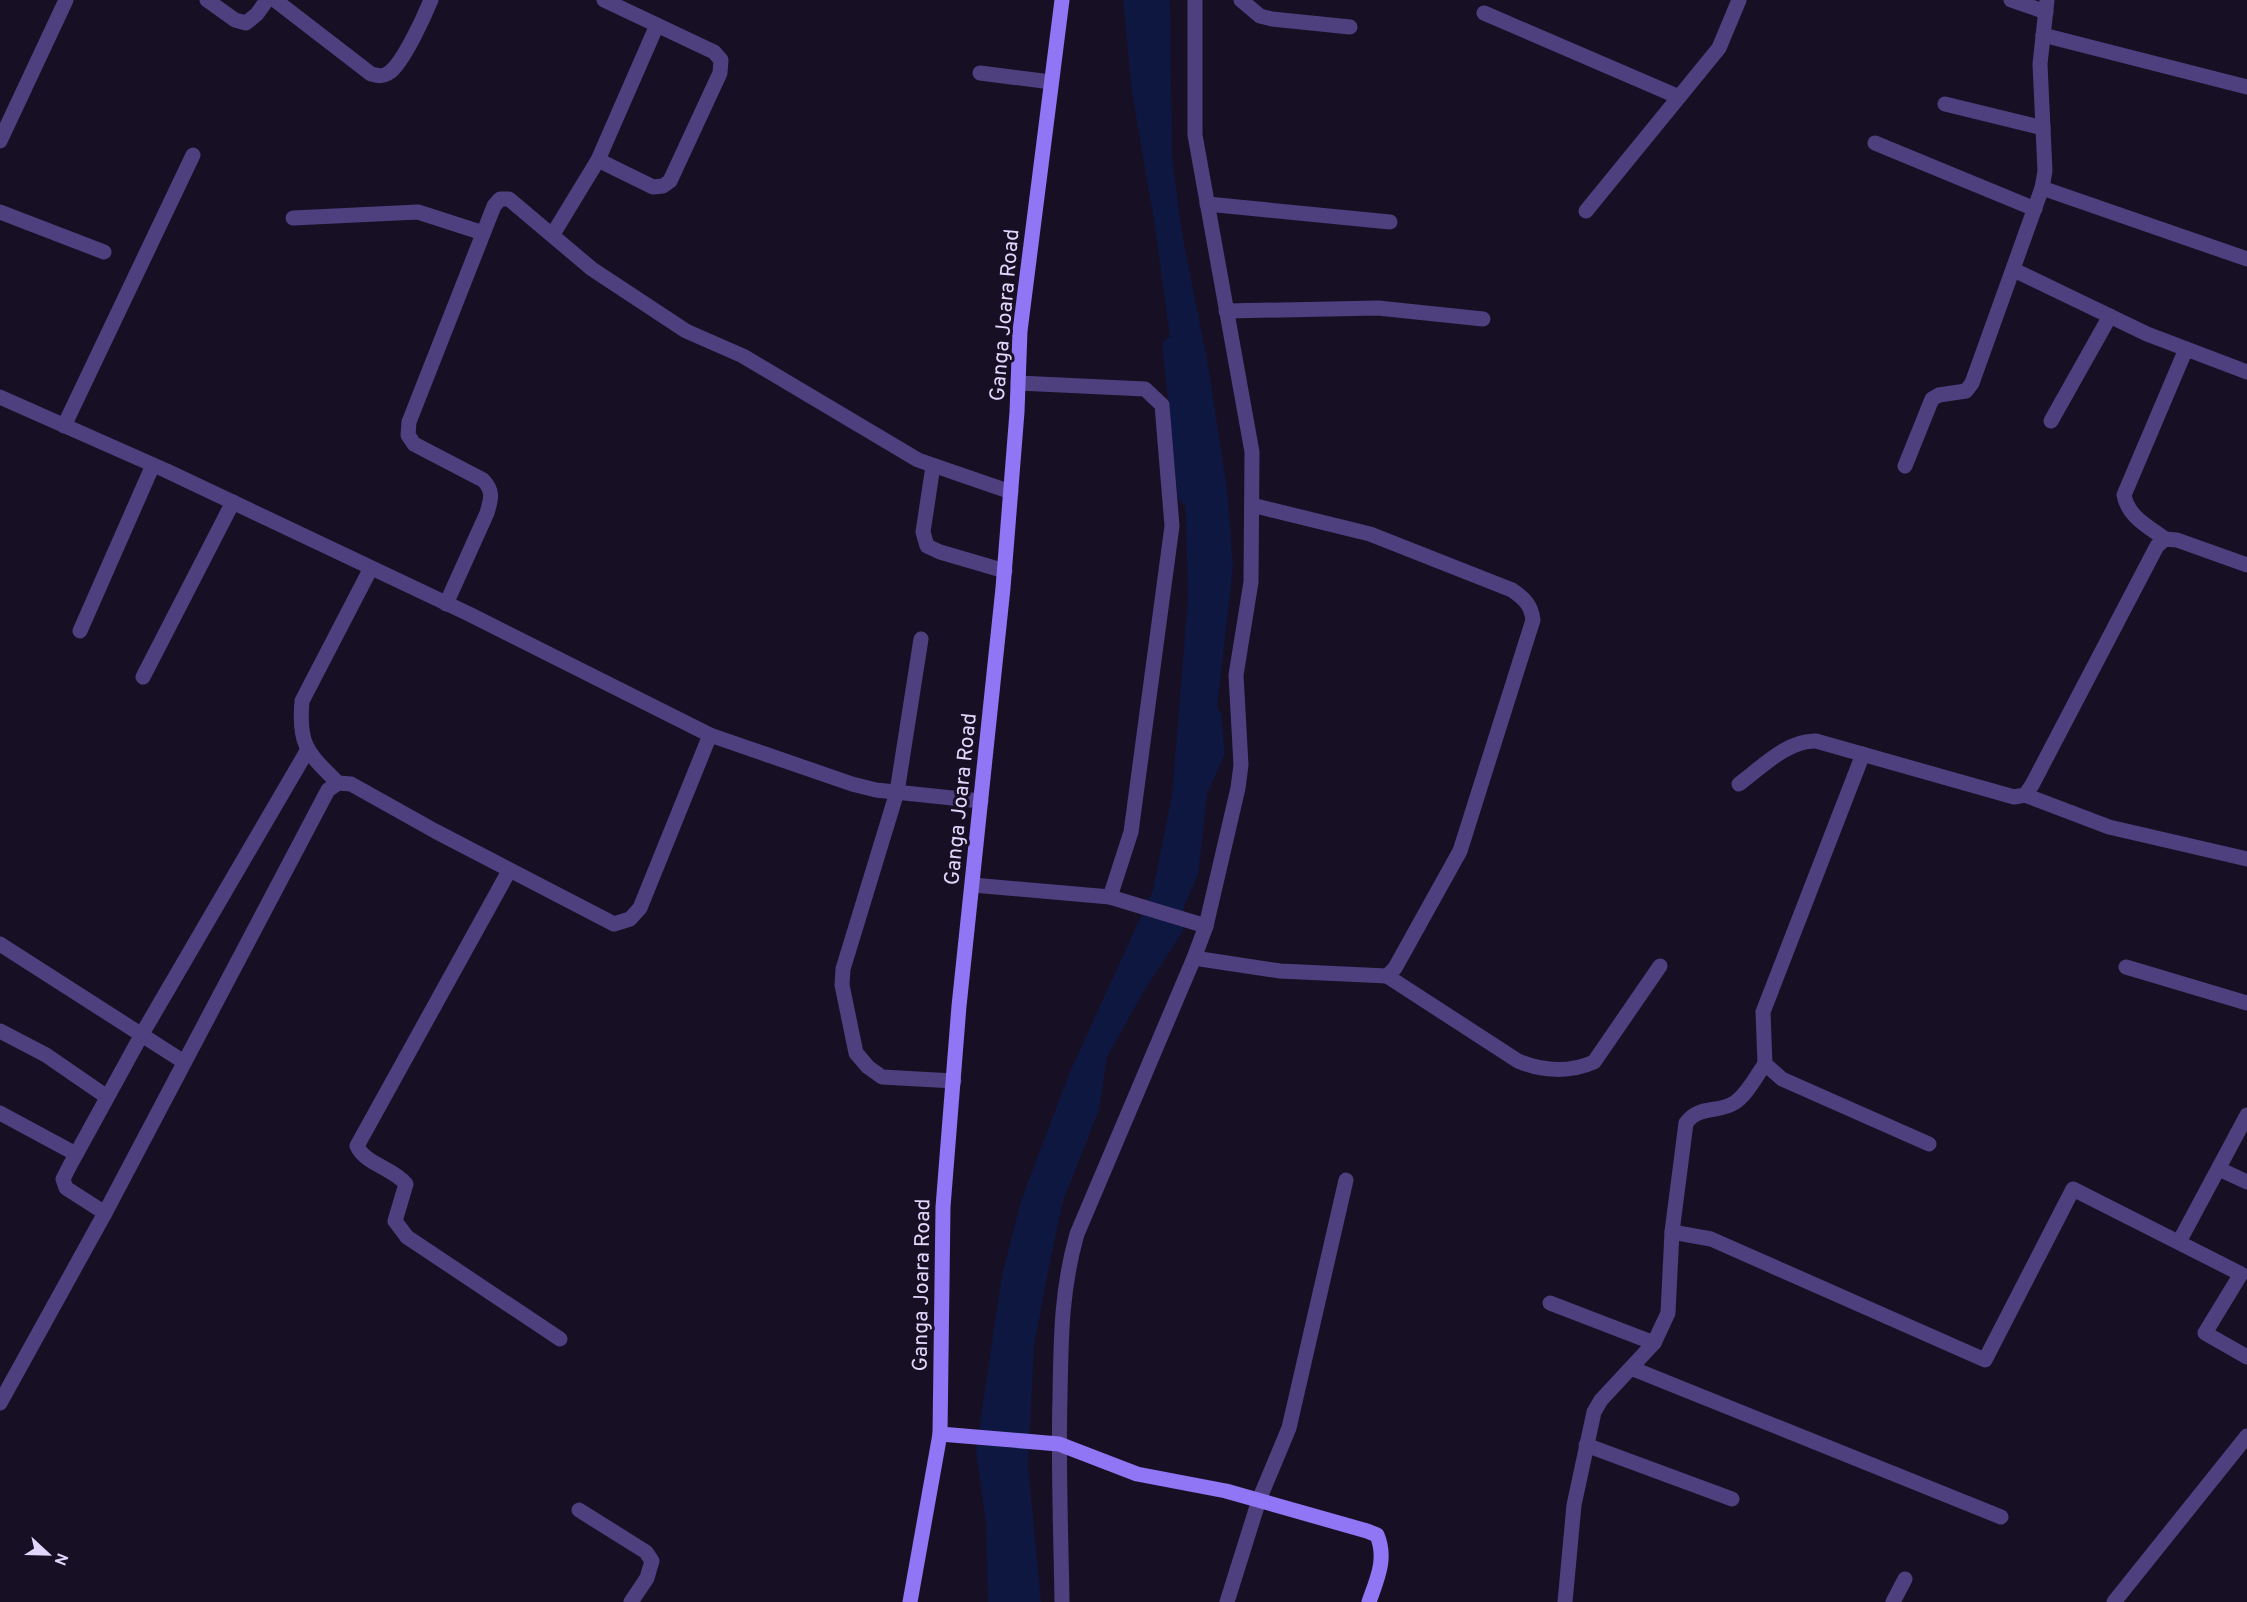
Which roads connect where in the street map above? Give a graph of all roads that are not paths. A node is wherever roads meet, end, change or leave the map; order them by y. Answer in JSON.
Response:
{"nodes":[{"id":1,"x":66,"y":0,"type":"edge"},
{"id":2,"x":207,"y":0,"type":"edge"},
{"id":3,"x":267,"y":0,"type":"edge"},
{"id":4,"x":275,"y":0,"type":"edge"},
{"id":5,"x":431,"y":0,"type":"edge"},
{"id":6,"x":604,"y":0,"type":"edge"},
{"id":7,"x":1062,"y":0,"type":"edge"},
{"id":8,"x":1195,"y":0,"type":"edge"},
{"id":9,"x":1240,"y":0,"type":"edge"},
{"id":10,"x":1739,"y":0,"type":"edge"},
{"id":11,"x":2011,"y":0,"type":"edge"},
{"id":12,"x":2047,"y":6,"type":"edge"},
{"id":13,"x":1484,"y":13,"type":"dead end"},
{"id":14,"x":657,"y":25,"type":"junction"},
{"id":15,"x":1350,"y":27,"type":"dead end"},
{"id":16,"x":2043,"y":35,"type":"junction"},
{"id":17,"x":980,"y":73,"type":"dead end"},
{"id":18,"x":1051,"y":82,"type":"junction"},
{"id":19,"x":2247,"y":87,"type":"edge"},
{"id":20,"x":1679,"y":97,"type":"junction"},
{"id":21,"x":1945,"y":104,"type":"dead end"},
{"id":22,"x":2043,"y":128,"type":"junction"},
{"id":23,"x":0,"y":141,"type":"edge"},
{"id":24,"x":1875,"y":143,"type":"dead end"},
{"id":25,"x":194,"y":155,"type":"dead end"},
{"id":26,"x":598,"y":160,"type":"junction"},
{"id":27,"x":2042,"y":188,"type":"junction"},
{"id":28,"x":1207,"y":204,"type":"junction"},
{"id":29,"x":2035,"y":209,"type":"junction"},
{"id":30,"x":1586,"y":211,"type":"dead end"},
{"id":31,"x":0,"y":212,"type":"edge"},
{"id":32,"x":293,"y":218,"type":"dead end"},
{"id":33,"x":1390,"y":222,"type":"dead end"},
{"id":34,"x":483,"y":233,"type":"junction"},
{"id":35,"x":554,"y":234,"type":"junction"},
{"id":36,"x":104,"y":252,"type":"dead end"},
{"id":37,"x":2247,"y":259,"type":"edge"},
{"id":38,"x":2014,"y":270,"type":"junction"},
{"id":39,"x":1226,"y":311,"type":"junction"},
{"id":40,"x":2110,"y":316,"type":"junction"},
{"id":41,"x":1483,"y":319,"type":"dead end"},
{"id":42,"x":2186,"y":349,"type":"junction"},
{"id":43,"x":2247,"y":372,"type":"edge"},
{"id":44,"x":1018,"y":382,"type":"junction"},
{"id":45,"x":0,"y":397,"type":"edge"},
{"id":46,"x":2051,"y":421,"type":"dead end"},
{"id":47,"x":64,"y":426,"type":"junction"},
{"id":48,"x":153,"y":465,"type":"junction"},
{"id":49,"x":933,"y":466,"type":"junction"},
{"id":50,"x":1905,"y":466,"type":"dead end"},
{"id":51,"x":1011,"y":492,"type":"junction"},
{"id":52,"x":233,"y":502,"type":"junction"},
{"id":53,"x":1252,"y":506,"type":"junction"},
{"id":54,"x":2165,"y":539,"type":"junction"},
{"id":55,"x":2247,"y":565,"type":"edge"},
{"id":56,"x":371,"y":568,"type":"junction"},
{"id":57,"x":1005,"y":571,"type":"junction"},
{"id":58,"x":446,"y":604,"type":"junction"},
{"id":59,"x":80,"y":631,"type":"dead end"},
{"id":60,"x":921,"y":639,"type":"dead end"},
{"id":61,"x":143,"y":677,"type":"dead end"},
{"id":62,"x":710,"y":735,"type":"junction"},
{"id":63,"x":307,"y":751,"type":"junction"},
{"id":64,"x":1863,"y":754,"type":"junction"},
{"id":65,"x":338,"y":783,"type":"junction"},
{"id":66,"x":1739,"y":784,"type":"dead end"},
{"id":67,"x":897,"y":792,"type":"junction"},
{"id":68,"x":2025,"y":795,"type":"junction"},
{"id":69,"x":981,"y":801,"type":"junction"},
{"id":70,"x":2247,"y":859,"type":"edge"},
{"id":71,"x":509,"y":871,"type":"junction"},
{"id":72,"x":973,"y":885,"type":"junction"},
{"id":73,"x":1110,"y":897,"type":"junction"},
{"id":74,"x":1206,"y":926,"type":"junction"},
{"id":75,"x":0,"y":944,"type":"edge"},
{"id":76,"x":1194,"y":958,"type":"junction"},
{"id":77,"x":1660,"y":966,"type":"dead end"},
{"id":78,"x":2126,"y":967,"type":"dead end"},
{"id":79,"x":1387,"y":976,"type":"junction"},
{"id":80,"x":2247,"y":1003,"type":"edge"},
{"id":81,"x":0,"y":1031,"type":"edge"},
{"id":82,"x":141,"y":1034,"type":"junction"},
{"id":83,"x":184,"y":1062,"type":"junction"},
{"id":84,"x":1766,"y":1065,"type":"junction"},
{"id":85,"x":954,"y":1081,"type":"junction"},
{"id":86,"x":107,"y":1097,"type":"junction"},
{"id":87,"x":0,"y":1113,"type":"edge"},
{"id":88,"x":2247,"y":1115,"type":"edge"},
{"id":89,"x":1929,"y":1144,"type":"dead end"},
{"id":90,"x":76,"y":1154,"type":"junction"},
{"id":91,"x":2218,"y":1169,"type":"junction"},
{"id":92,"x":1346,"y":1180,"type":"dead end"},
{"id":93,"x":2247,"y":1182,"type":"edge"},
{"id":94,"x":105,"y":1213,"type":"junction"},
{"id":95,"x":1672,"y":1232,"type":"junction"},
{"id":96,"x":2179,"y":1242,"type":"junction"},
{"id":97,"x":1550,"y":1303,"type":"dead end"},
{"id":98,"x":560,"y":1339,"type":"dead end"},
{"id":99,"x":1654,"y":1343,"type":"junction"},
{"id":100,"x":2247,"y":1357,"type":"edge"},
{"id":101,"x":1631,"y":1368,"type":"junction"},
{"id":102,"x":0,"y":1403,"type":"edge"},
{"id":103,"x":940,"y":1434,"type":"junction"},
{"id":104,"x":2247,"y":1436,"type":"edge"},
{"id":105,"x":1059,"y":1444,"type":"junction"},
{"id":106,"x":1586,"y":1444,"type":"junction"},
{"id":107,"x":1732,"y":1499,"type":"dead end"},
{"id":108,"x":1260,"y":1500,"type":"junction"},
{"id":109,"x":579,"y":1510,"type":"dead end"},
{"id":110,"x":2001,"y":1517,"type":"dead end"},
{"id":111,"x":1905,"y":1579,"type":"dead end"},
{"id":112,"x":631,"y":1602,"type":"edge"},
{"id":113,"x":910,"y":1602,"type":"edge"},
{"id":114,"x":1062,"y":1602,"type":"edge"},
{"id":115,"x":1227,"y":1602,"type":"edge"},
{"id":116,"x":1369,"y":1602,"type":"edge"},
{"id":117,"x":1565,"y":1602,"type":"edge"},
{"id":118,"x":1893,"y":1602,"type":"edge"},
{"id":119,"x":2114,"y":1602,"type":"edge"}],
"edges":[{"from":1,"to":23,"type":"street"},
{"from":2,"to":3,"type":"street"},
{"from":4,"to":5,"type":"street"},
{"from":6,"to":14,"type":"street"},
{"from":7,"to":18,"type":"main road","name":"Ganga Joara Road"},
{"from":8,"to":28,"type":"street"},
{"from":9,"to":15,"type":"street"},
{"from":10,"to":20,"type":"street"},
{"from":11,"to":12,"type":"street"},
{"from":12,"to":16,"type":"street"},
{"from":13,"to":20,"type":"street"},
{"from":14,"to":26,"type":"street"},
{"from":14,"to":26,"type":"street"},
{"from":16,"to":19,"type":"street"},
{"from":16,"to":22,"type":"street"},
{"from":17,"to":18,"type":"street"},
{"from":18,"to":44,"type":"main road","name":"Ganga Joara Road"},
{"from":20,"to":30,"type":"street"},
{"from":21,"to":22,"type":"street"},
{"from":22,"to":27,"type":"street"},
{"from":24,"to":29,"type":"street"},
{"from":25,"to":47,"type":"street"},
{"from":26,"to":35,"type":"street"},
{"from":27,"to":29,"type":"street"},
{"from":27,"to":37,"type":"street"},
{"from":28,"to":33,"type":"street"},
{"from":28,"to":39,"type":"street"},
{"from":29,"to":38,"type":"street"},
{"from":31,"to":36,"type":"street"},
{"from":32,"to":34,"type":"street"},
{"from":34,"to":35,"type":"street"},
{"from":34,"to":58,"type":"street"},
{"from":35,"to":49,"type":"street"},
{"from":38,"to":40,"type":"street"},
{"from":38,"to":50,"type":"street"},
{"from":39,"to":41,"type":"street"},
{"from":39,"to":53,"type":"street"},
{"from":40,"to":42,"type":"street"},
{"from":40,"to":46,"type":"street"},
{"from":42,"to":43,"type":"street"},
{"from":42,"to":54,"type":"street"},
{"from":44,"to":51,"type":"main road","name":"Ganga Joara Road"},
{"from":44,"to":73,"type":"street"},
{"from":45,"to":47,"type":"street"},
{"from":47,"to":48,"type":"street"},
{"from":48,"to":52,"type":"street"},
{"from":48,"to":59,"type":"street"},
{"from":49,"to":51,"type":"street"},
{"from":49,"to":57,"type":"street"},
{"from":51,"to":57,"type":"main road","name":"Ganga Joara Road"},
{"from":52,"to":56,"type":"street"},
{"from":52,"to":61,"type":"street"},
{"from":53,"to":74,"type":"street"},
{"from":53,"to":79,"type":"street"},
{"from":54,"to":55,"type":"street"},
{"from":54,"to":68,"type":"street"},
{"from":56,"to":58,"type":"street"},
{"from":56,"to":63,"type":"street"},
{"from":57,"to":69,"type":"main road","name":"Ganga Joara Road"},
{"from":58,"to":62,"type":"street"},
{"from":60,"to":67,"type":"street"},
{"from":62,"to":67,"type":"street"},
{"from":62,"to":71,"type":"street"},
{"from":63,"to":65,"type":"street"},
{"from":63,"to":82,"type":"street"},
{"from":64,"to":66,"type":"street"},
{"from":64,"to":68,"type":"street"},
{"from":64,"to":84,"type":"street"},
{"from":65,"to":71,"type":"street"},
{"from":65,"to":83,"type":"street"},
{"from":67,"to":69,"type":"street"},
{"from":67,"to":85,"type":"street"},
{"from":68,"to":70,"type":"street"},
{"from":69,"to":72,"type":"main road","name":"Ganga Joara Road"},
{"from":71,"to":98,"type":"street"},
{"from":72,"to":73,"type":"street"},
{"from":72,"to":85,"type":"main road","name":"Ganga Joara Road"},
{"from":73,"to":74,"type":"street"},
{"from":74,"to":76,"type":"street"},
{"from":75,"to":82,"type":"street"},
{"from":76,"to":79,"type":"street"},
{"from":76,"to":105,"type":"street"},
{"from":77,"to":79,"type":"street"},
{"from":78,"to":80,"type":"street"},
{"from":81,"to":86,"type":"street"},
{"from":82,"to":83,"type":"street"},
{"from":82,"to":86,"type":"street"},
{"from":83,"to":94,"type":"street"},
{"from":84,"to":89,"type":"street"},
{"from":84,"to":95,"type":"street"},
{"from":85,"to":103,"type":"main road","name":"Ganga Joara Road"},
{"from":86,"to":90,"type":"street"},
{"from":87,"to":90,"type":"street"},
{"from":88,"to":91,"type":"street"},
{"from":90,"to":94,"type":"street"},
{"from":91,"to":93,"type":"street"},
{"from":91,"to":96,"type":"street"},
{"from":92,"to":108,"type":"street"},
{"from":94,"to":102,"type":"street"},
{"from":95,"to":96,"type":"street"},
{"from":95,"to":99,"type":"street"},
{"from":96,"to":100,"type":"street"},
{"from":97,"to":99,"type":"street"},
{"from":99,"to":101,"type":"street"},
{"from":101,"to":106,"type":"street"},
{"from":101,"to":110,"type":"street"},
{"from":103,"to":105,"type":"main road"},
{"from":103,"to":113,"type":"main road","name":"Ganga Joara Road"},
{"from":104,"to":119,"type":"street"},
{"from":105,"to":108,"type":"main road"},
{"from":105,"to":114,"type":"street"},
{"from":106,"to":107,"type":"street"},
{"from":106,"to":117,"type":"street"},
{"from":108,"to":115,"type":"street"},
{"from":108,"to":116,"type":"main road"},
{"from":109,"to":112,"type":"street"},
{"from":111,"to":118,"type":"street"}]}
